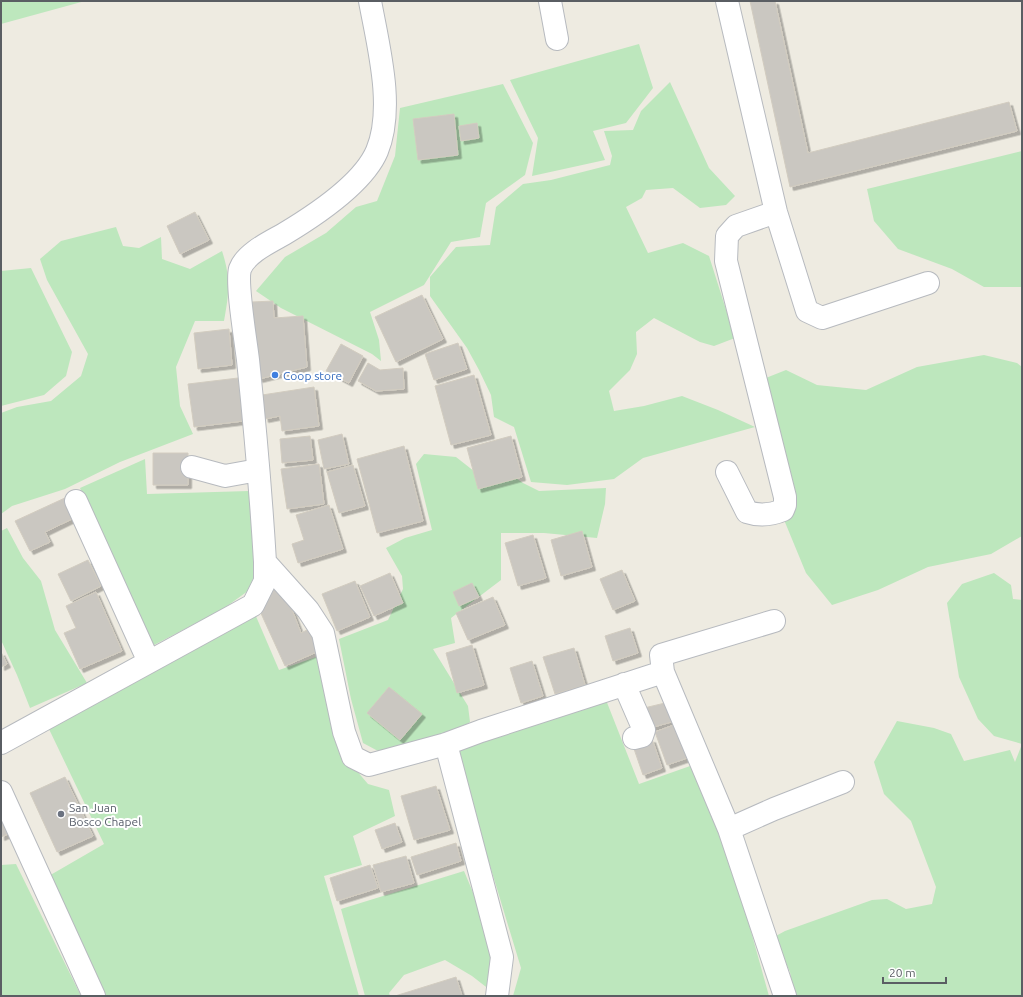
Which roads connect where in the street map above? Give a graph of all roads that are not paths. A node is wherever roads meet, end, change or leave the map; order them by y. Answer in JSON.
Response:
{"nodes":[{"id":1,"x":370,"y":1,"type":"edge"},
{"id":2,"x":550,"y":1,"type":"edge"},
{"id":3,"x":727,"y":1,"type":"edge"},
{"id":4,"x":557,"y":39,"type":"dead end"},
{"id":5,"x":776,"y":212,"type":"junction"},
{"id":6,"x":928,"y":282,"type":"dead end"},
{"id":7,"x":192,"y":467,"type":"dead end"},
{"id":8,"x":258,"y":470,"type":"junction"},
{"id":9,"x":728,"y":472,"type":"dead end"},
{"id":10,"x":76,"y":501,"type":"dead end"},
{"id":11,"x":265,"y":562,"type":"junction"},
{"id":12,"x":774,"y":621,"type":"dead end"},
{"id":13,"x":150,"y":662,"type":"junction"},
{"id":14,"x":663,"y":672,"type":"junction"},
{"id":15,"x":624,"y":684,"type":"junction"},
{"id":16,"x":634,"y":738,"type":"dead end"},
{"id":17,"x":1,"y":743,"type":"edge"},
{"id":18,"x":446,"y":744,"type":"junction"},
{"id":19,"x":843,"y":782,"type":"dead end"},
{"id":20,"x":1,"y":792,"type":"edge"},
{"id":21,"x":728,"y":830,"type":"junction"},
{"id":22,"x":94,"y":996,"type":"edge"},
{"id":23,"x":497,"y":996,"type":"edge"},
{"id":24,"x":785,"y":996,"type":"edge"}],
"edges":[{"from":1,"to":8,"type":"street"},
{"from":2,"to":4,"type":"street"},
{"from":3,"to":5,"type":"street"},
{"from":5,"to":6,"type":"street"},
{"from":5,"to":9,"type":"street"},
{"from":7,"to":8,"type":"street"},
{"from":8,"to":11,"type":"street"},
{"from":10,"to":13,"type":"street"},
{"from":11,"to":13,"type":"street"},
{"from":11,"to":18,"type":"street"},
{"from":12,"to":14,"type":"street"},
{"from":13,"to":17,"type":"street"},
{"from":14,"to":15,"type":"street"},
{"from":14,"to":21,"type":"street"},
{"from":15,"to":16,"type":"street"},
{"from":15,"to":18,"type":"street"},
{"from":18,"to":23,"type":"street"},
{"from":19,"to":21,"type":"street"},
{"from":20,"to":22,"type":"street"},
{"from":21,"to":24,"type":"street"}]}
